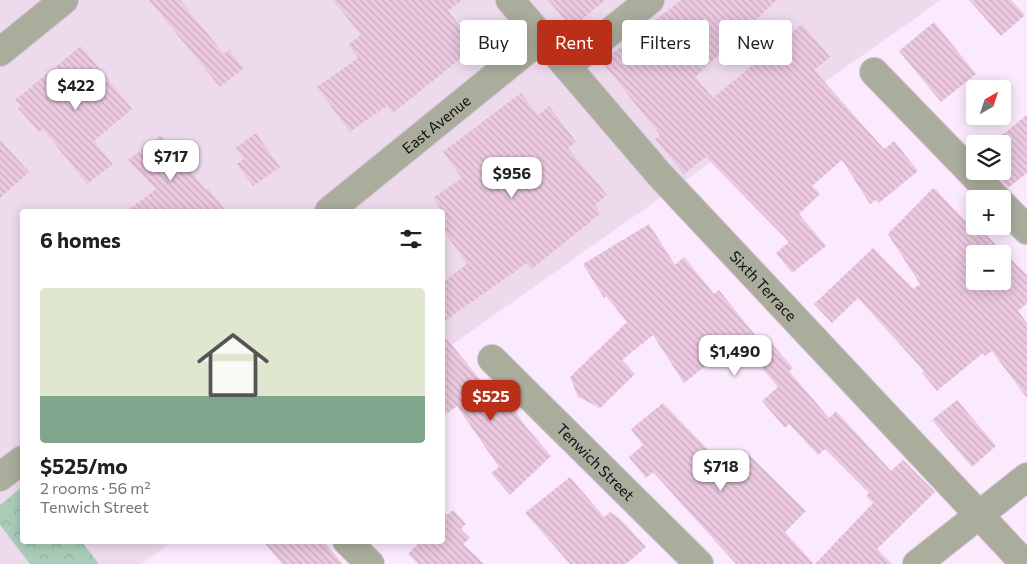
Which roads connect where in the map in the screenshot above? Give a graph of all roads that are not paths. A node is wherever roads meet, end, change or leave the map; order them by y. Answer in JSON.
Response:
{"nodes":[{"id":1,"x":64,"y":0,"type":"edge"},
{"id":2,"x":510,"y":0,"type":"edge"},
{"id":3,"x":650,"y":0,"type":"edge"},
{"id":4,"x":537,"y":32,"type":"edge"},
{"id":5,"x":537,"y":42,"type":"edge"},
{"id":6,"x":0,"y":52,"type":"edge"},
{"id":7,"x":567,"y":66,"type":"joint"},
{"id":8,"x":874,"y":72,"type":"dead end"},
{"id":9,"x":988,"y":190,"type":"edge"},
{"id":10,"x":331,"y":209,"type":"edge"},
{"id":11,"x":1011,"y":213,"type":"edge"},
{"id":12,"x":1027,"y":230,"type":"edge"},
{"id":13,"x":492,"y":359,"type":"dead end"},
{"id":14,"x":20,"y":462,"type":"edge"},
{"id":15,"x":0,"y":477,"type":"edge"},
{"id":16,"x":1027,"y":477,"type":"edge"},
{"id":17,"x":978,"y":517,"type":"junction"},
{"id":18,"x":350,"y":544,"type":"edge"},
{"id":19,"x":370,"y":564,"type":"edge"},
{"id":20,"x":699,"y":564,"type":"edge"},
{"id":21,"x":917,"y":564,"type":"edge"},
{"id":22,"x":1025,"y":564,"type":"edge"}],
"edges":[{"from":1,"to":6,"type":"street"},
{"from":2,"to":4,"type":"street","name":"Sixth Terrace"},
{"from":3,"to":7,"type":"street"},
{"from":5,"to":10,"type":"street","name":"East Avenue"},
{"from":7,"to":17,"type":"street","name":"Sixth Terrace"},
{"from":8,"to":9,"type":"street"},
{"from":11,"to":12,"type":"street"},
{"from":13,"to":20,"type":"street","name":"Tenwich Street"},
{"from":14,"to":15,"type":"street"},
{"from":16,"to":17,"type":"street"},
{"from":17,"to":21,"type":"street"},
{"from":17,"to":22,"type":"street","name":"Sixth Terrace"},
{"from":18,"to":19,"type":"street"}]}
